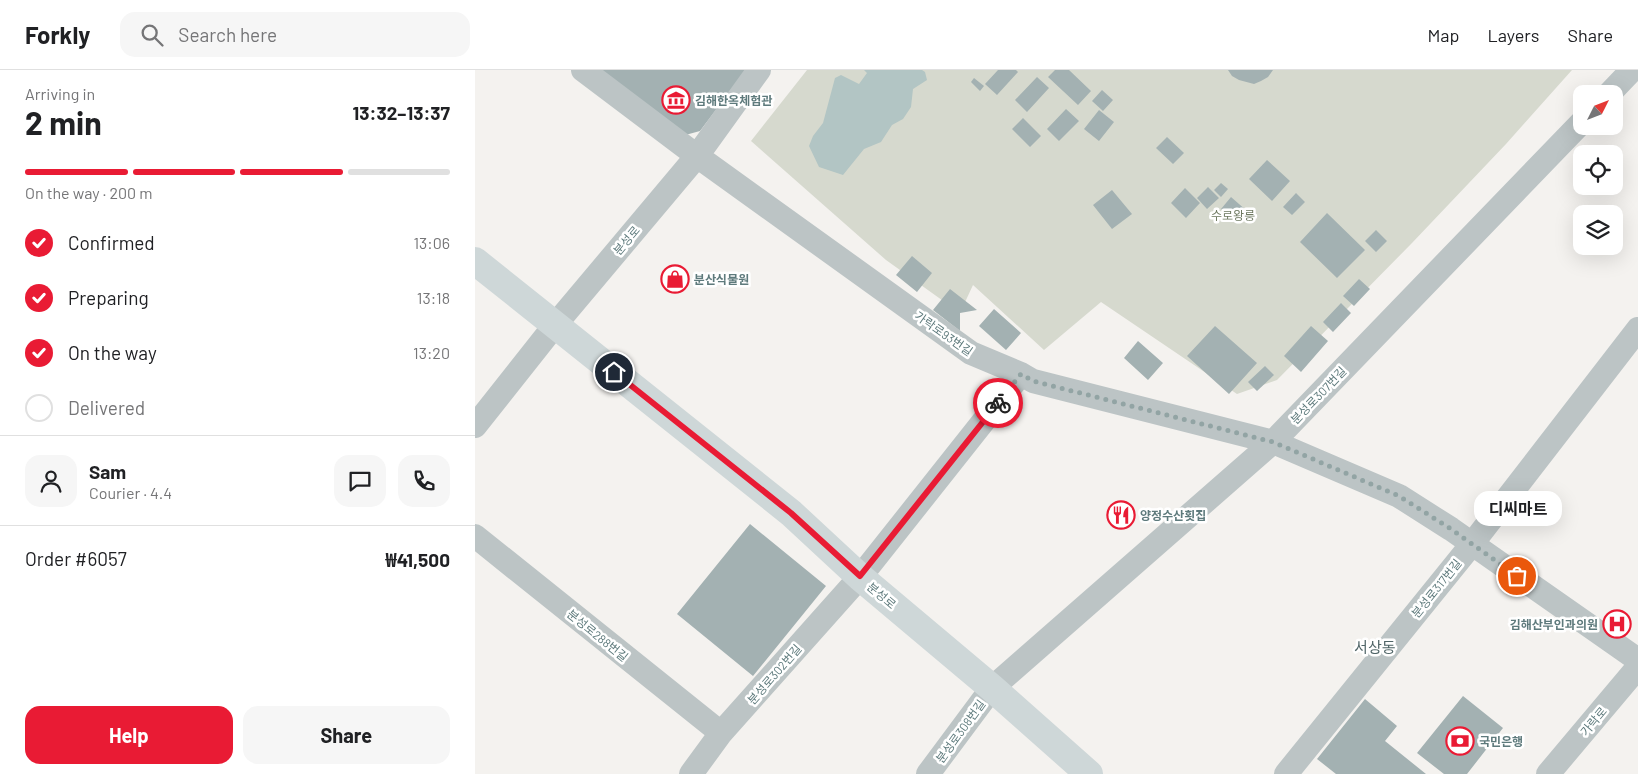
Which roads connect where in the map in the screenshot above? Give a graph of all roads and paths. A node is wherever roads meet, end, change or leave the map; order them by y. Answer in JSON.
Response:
{"nodes":[{"id":1,"x":583,"y":70,"type":"edge"},
{"id":2,"x":759,"y":70,"type":"edge"},
{"id":3,"x":1632,"y":70,"type":"edge"},
{"id":4,"x":1618,"y":85,"type":"edge"},
{"id":5,"x":1573,"y":131,"type":"edge"},
{"id":6,"x":697,"y":156,"type":"junction"},
{"id":7,"x":475,"y":261,"type":"edge"},
{"id":8,"x":555,"y":325,"type":"junction"},
{"id":9,"x":1638,"y":329,"type":"edge"},
{"id":10,"x":1021,"y":374,"type":"junction"},
{"id":11,"x":475,"y":426,"type":"edge"},
{"id":12,"x":1273,"y":442,"type":"junction"},
{"id":13,"x":475,"y":536,"type":"edge"},
{"id":14,"x":1472,"y":544,"type":"junction"},
{"id":15,"x":860,"y":576,"type":"junction"},
{"id":16,"x":1638,"y":660,"type":"edge"},
{"id":17,"x":1638,"y":667,"type":"edge"},
{"id":18,"x":992,"y":688,"type":"junction"},
{"id":19,"x":721,"y":733,"type":"junction"},
{"id":20,"x":691,"y":774,"type":"edge"},
{"id":21,"x":928,"y":774,"type":"edge"},
{"id":22,"x":1089,"y":774,"type":"edge"},
{"id":23,"x":1286,"y":774,"type":"edge"},
{"id":24,"x":1548,"y":774,"type":"edge"}],
"edges":[{"from":1,"to":6,"type":"street","name":"가락로93번길"},
{"from":2,"to":6,"type":"street","name":"분성로"},
{"from":3,"to":4,"type":"street"},
{"from":5,"to":12,"type":"street","name":"분성로307번길"},
{"from":6,"to":8,"type":"street","name":"분성로"},
{"from":6,"to":10,"type":"street","name":"가락로93번길"},
{"from":7,"to":8,"type":"main road","name":"분성로"},
{"from":8,"to":11,"type":"street"},
{"from":8,"to":15,"type":"main road","name":"분성로"},
{"from":9,"to":14,"type":"street","name":"분성로317번길"},
{"from":10,"to":12,"type":"street","name":"가락로93번길"},
{"from":10,"to":15,"type":"street","name":"분성로302번길"},
{"from":12,"to":14,"type":"street","name":"가락로93번길"},
{"from":12,"to":18,"type":"street","name":"분성로307번길"},
{"from":13,"to":19,"type":"street","name":"분성로288번길"},
{"from":14,"to":16,"type":"street","name":"가락로93번길"},
{"from":14,"to":23,"type":"street","name":"분성로317번길"},
{"from":15,"to":18,"type":"main road","name":"분성로"},
{"from":15,"to":19,"type":"street","name":"분성로302번길"},
{"from":17,"to":24,"type":"street","name":"가락로"},
{"from":18,"to":21,"type":"street","name":"분성로308번길"},
{"from":18,"to":22,"type":"main road","name":"분성로"},
{"from":19,"to":20,"type":"street","name":"분성로302번길"}]}
